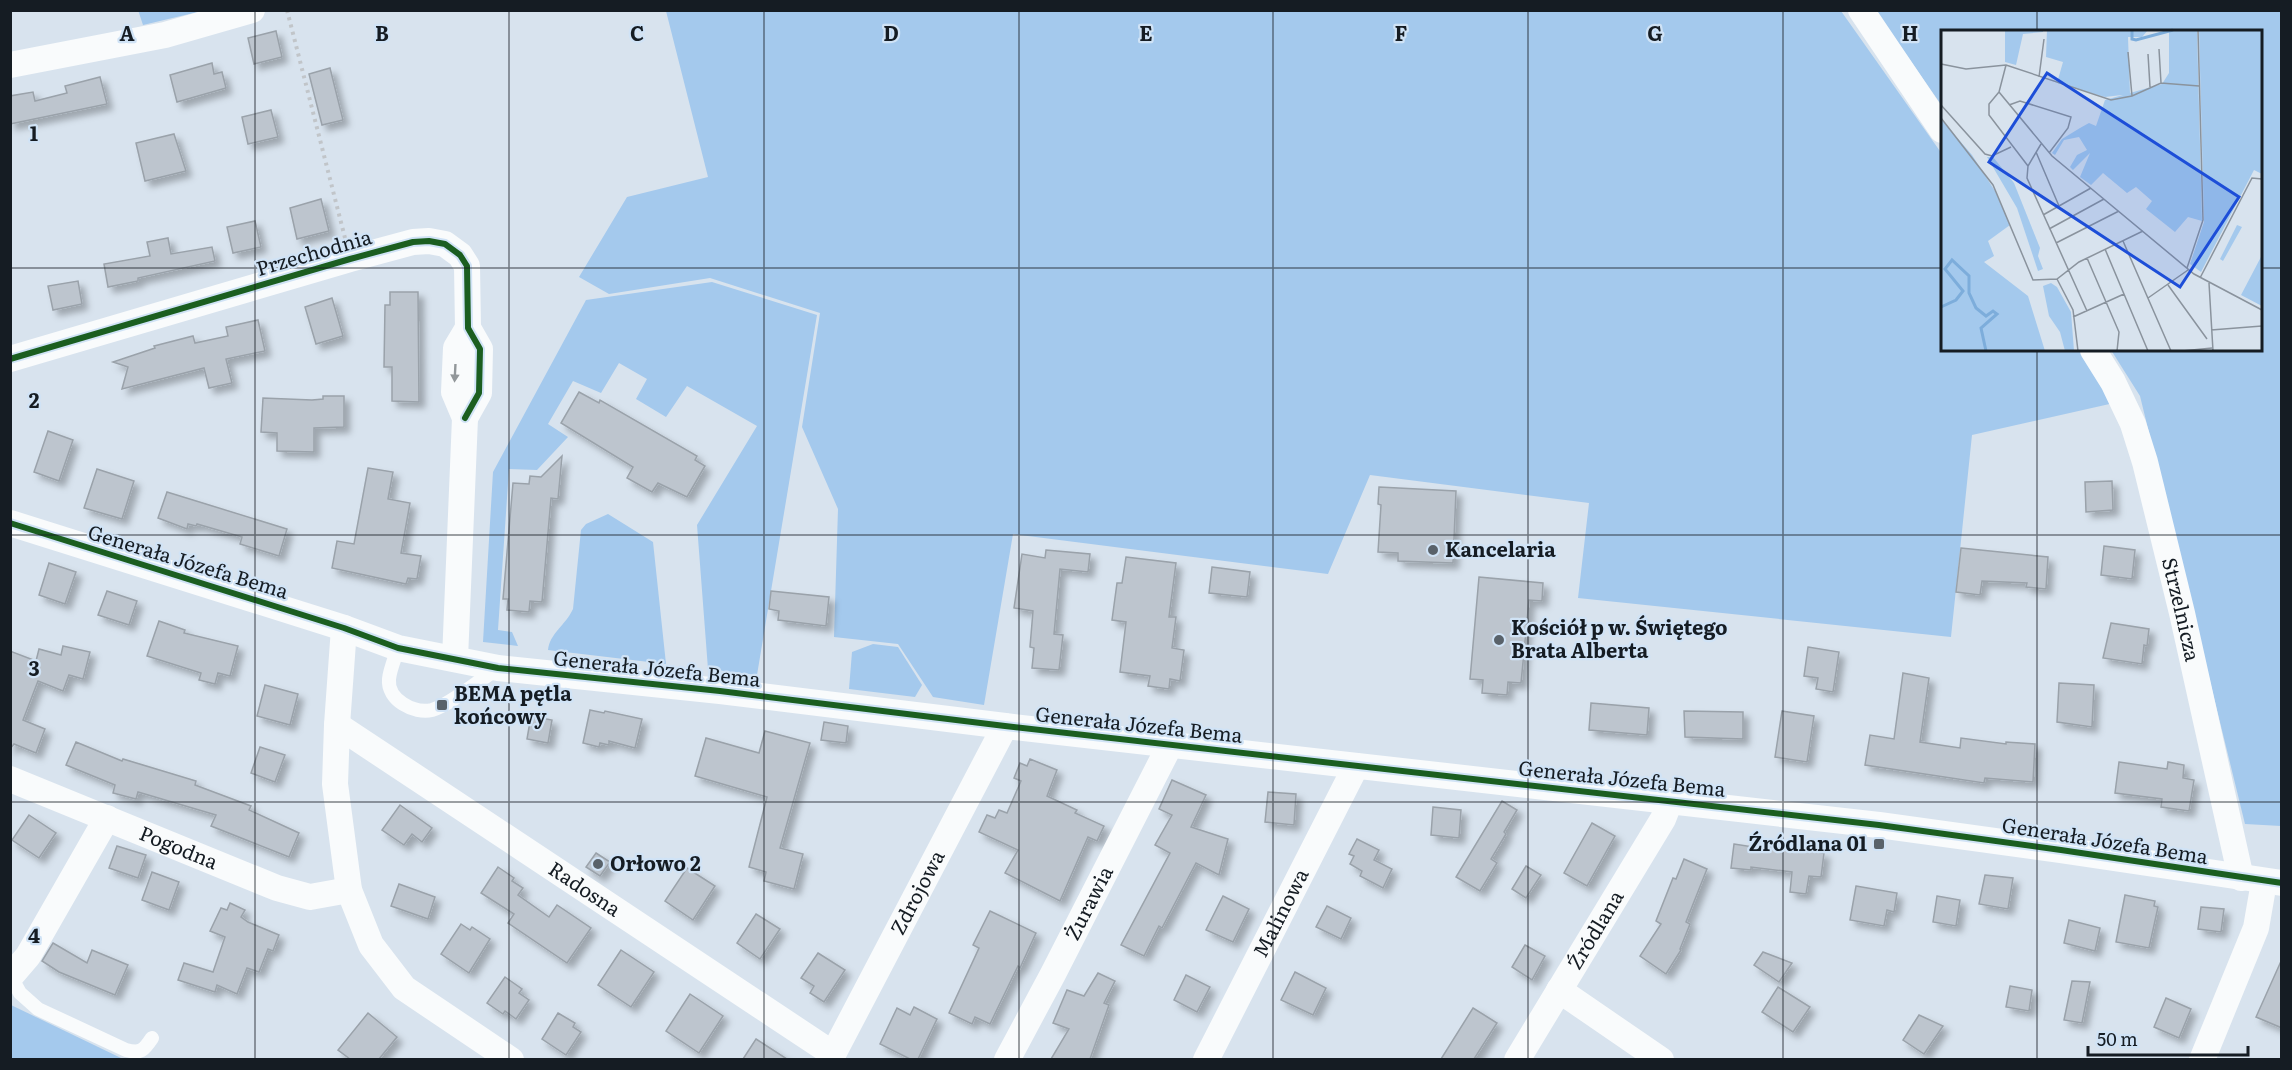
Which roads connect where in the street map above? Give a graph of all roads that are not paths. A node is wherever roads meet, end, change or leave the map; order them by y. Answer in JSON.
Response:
{"nodes":[{"id":1,"x":252,"y":10,"type":"edge"},
{"id":2,"x":1861,"y":10,"type":"edge"},
{"id":3,"x":10,"y":65,"type":"edge"},
{"id":4,"x":1941,"y":129,"type":"edge"},
{"id":5,"x":2094,"y":351,"type":"edge"},
{"id":6,"x":10,"y":359,"type":"edge"},
{"id":7,"x":10,"y":524,"type":"edge"},
{"id":8,"x":344,"y":628,"type":"junction"},
{"id":9,"x":398,"y":648,"type":"junction"},
{"id":10,"x":455,"y":659,"type":"junction"},
{"id":11,"x":498,"y":668,"type":"junction"},
{"id":12,"x":337,"y":724,"type":"junction"},
{"id":13,"x":1005,"y":726,"type":"junction"},
{"id":14,"x":1170,"y":745,"type":"junction"},
{"id":15,"x":1356,"y":766,"type":"junction"},
{"id":16,"x":10,"y":779,"type":"edge"},
{"id":17,"x":1670,"y":801,"type":"junction"},
{"id":18,"x":107,"y":818,"type":"junction"},
{"id":19,"x":2262,"y":881,"type":"edge"},
{"id":20,"x":348,"y":890,"type":"junction"},
{"id":21,"x":11,"y":977,"type":"edge"},
{"id":22,"x":1559,"y":990,"type":"junction"},
{"id":23,"x":152,"y":1038,"type":"dead end"},
{"id":24,"x":832,"y":1057,"type":"edge"},
{"id":25,"x":511,"y":1059,"type":"edge"},
{"id":26,"x":1007,"y":1059,"type":"edge"},
{"id":27,"x":1206,"y":1059,"type":"edge"},
{"id":28,"x":1517,"y":1059,"type":"edge"},
{"id":29,"x":1661,"y":1059,"type":"edge"},
{"id":30,"x":2202,"y":1059,"type":"edge"}],
"edges":[{"from":1,"to":3,"type":"street"},
{"from":2,"to":4,"type":"street"},
{"from":5,"to":19,"type":"street","name":"Strzelnicza"},
{"from":6,"to":10,"type":"street","name":"Przechodnia"},
{"from":7,"to":8,"type":"street","name":"Generała Józefa Bema"},
{"from":8,"to":9,"type":"street","name":"Generała Józefa Bema"},
{"from":8,"to":12,"type":"street"},
{"from":9,"to":10,"type":"street","name":"Generała Józefa Bema"},
{"from":9,"to":11,"type":"lane"},
{"from":10,"to":11,"type":"street","name":"Generała Józefa Bema"},
{"from":11,"to":13,"type":"street","name":"Generała Józefa Bema"},
{"from":12,"to":20,"type":"street"},
{"from":12,"to":24,"type":"street","name":"Radosna"},
{"from":13,"to":14,"type":"street","name":"Generała Józefa Bema"},
{"from":13,"to":24,"type":"street","name":"Zdrojowa"},
{"from":14,"to":15,"type":"street","name":"Generała Józefa Bema"},
{"from":14,"to":26,"type":"street","name":"Żurawia"},
{"from":15,"to":17,"type":"street","name":"Generała Józefa Bema"},
{"from":15,"to":27,"type":"street","name":"Malinowa"},
{"from":16,"to":18,"type":"street","name":"Pogodna"},
{"from":17,"to":19,"type":"street","name":"Generała Józefa Bema"},
{"from":17,"to":22,"type":"street","name":"Źródlana"},
{"from":18,"to":20,"type":"street","name":"Pogodna"},
{"from":18,"to":21,"type":"street"},
{"from":19,"to":30,"type":"street","name":"Strzelnicza"},
{"from":20,"to":25,"type":"street"},
{"from":21,"to":23,"type":"lane"},
{"from":22,"to":28,"type":"street","name":"Źródlana"},
{"from":22,"to":29,"type":"street"}]}
